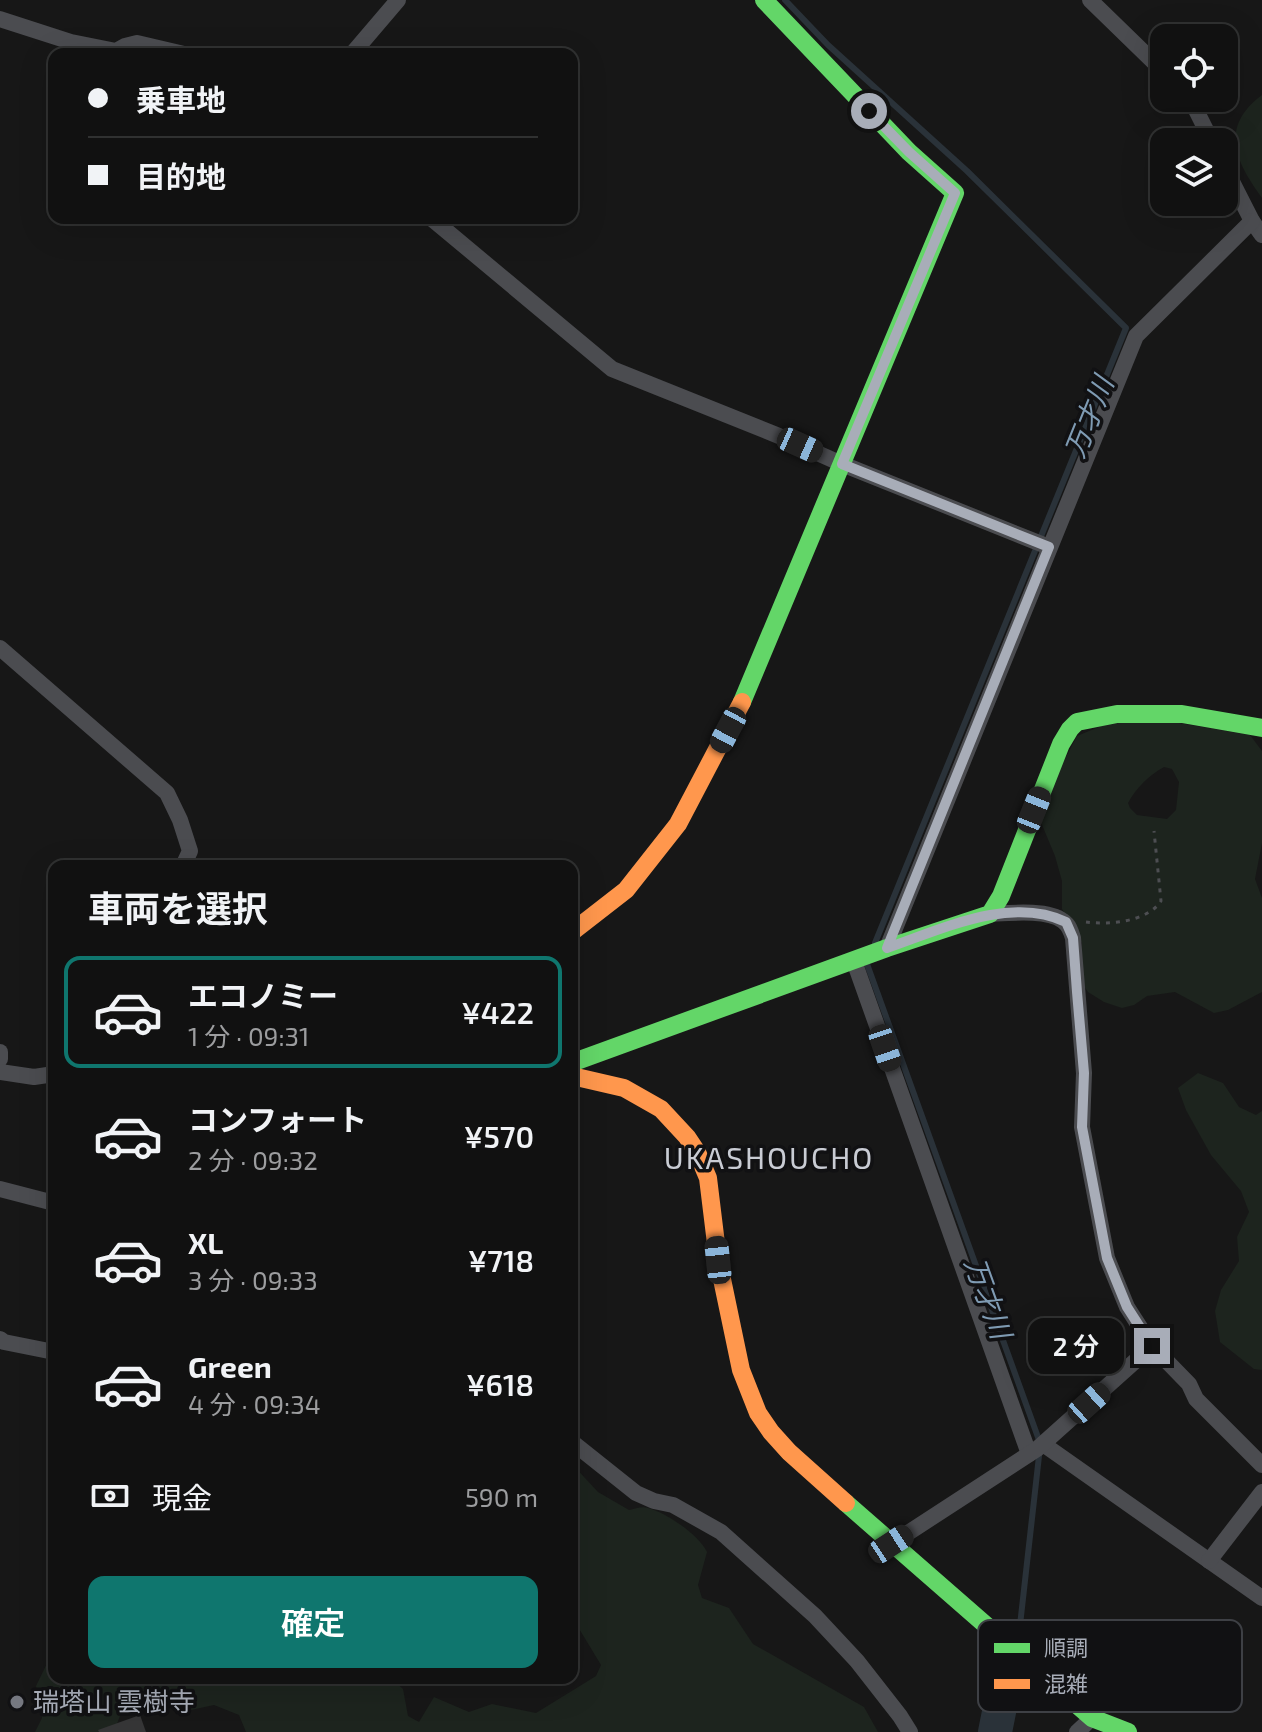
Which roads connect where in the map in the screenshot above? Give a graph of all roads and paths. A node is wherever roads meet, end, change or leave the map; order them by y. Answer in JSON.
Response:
{"nodes":[{"id":1,"x":398,"y":0,"type":"edge"},
{"id":2,"x":764,"y":0,"type":"edge"},
{"id":3,"x":1090,"y":0,"type":"edge"},
{"id":4,"x":0,"y":19,"type":"edge"},
{"id":5,"x":101,"y":48,"type":"edge"},
{"id":6,"x":121,"y":48,"type":"edge"},
{"id":7,"x":158,"y":48,"type":"edge"},
{"id":8,"x":357,"y":48,"type":"edge"},
{"id":9,"x":1150,"y":58,"type":"edge"},
{"id":10,"x":1238,"y":194,"type":"edge"},
{"id":11,"x":1252,"y":221,"type":"junction"},
{"id":12,"x":438,"y":224,"type":"edge"},
{"id":13,"x":1262,"y":235,"type":"edge"},
{"id":14,"x":842,"y":464,"type":"junction"},
{"id":15,"x":1041,"y":544,"type":"junction"},
{"id":16,"x":0,"y":648,"type":"edge"},
{"id":17,"x":1262,"y":728,"type":"edge"},
{"id":18,"x":1154,"y":831,"type":"dead end"},
{"id":19,"x":186,"y":860,"type":"edge"},
{"id":20,"x":990,"y":914,"type":"junction"},
{"id":21,"x":1066,"y":922,"type":"junction"},
{"id":22,"x":578,"y":927,"type":"edge"},
{"id":23,"x":887,"y":948,"type":"junction"},
{"id":24,"x":854,"y":961,"type":"junction"},
{"id":25,"x":0,"y":1052,"type":"edge"},
{"id":26,"x":0,"y":1059,"type":"edge"},
{"id":27,"x":578,"y":1064,"type":"edge"},
{"id":28,"x":578,"y":1069,"type":"edge"},
{"id":29,"x":0,"y":1072,"type":"edge"},
{"id":30,"x":48,"y":1075,"type":"edge"},
{"id":31,"x":0,"y":1189,"type":"edge"},
{"id":32,"x":48,"y":1201,"type":"edge"},
{"id":33,"x":0,"y":1339,"type":"edge"},
{"id":34,"x":1152,"y":1346,"type":"junction"},
{"id":35,"x":48,"y":1351,"type":"edge"},
{"id":36,"x":578,"y":1447,"type":"edge"},
{"id":37,"x":1039,"y":1447,"type":"junction"},
{"id":38,"x":1262,"y":1465,"type":"edge"},
{"id":39,"x":1262,"y":1492,"type":"edge"},
{"id":40,"x":891,"y":1544,"type":"junction"},
{"id":41,"x":1209,"y":1561,"type":"junction"},
{"id":42,"x":1262,"y":1598,"type":"edge"},
{"id":43,"x":979,"y":1620,"type":"edge"},
{"id":44,"x":1085,"y":1712,"type":"edge"},
{"id":45,"x":1092,"y":1718,"type":"junction"},
{"id":46,"x":910,"y":1732,"type":"edge"},
{"id":47,"x":1077,"y":1732,"type":"edge"},
{"id":48,"x":1128,"y":1732,"type":"edge"}],
"edges":[{"from":1,"to":8,"type":"street"},
{"from":2,"to":14,"type":"street"},
{"from":3,"to":9,"type":"street"},
{"from":4,"to":5,"type":"street"},
{"from":6,"to":7,"type":"street"},
{"from":10,"to":11,"type":"street"},
{"from":11,"to":13,"type":"street"},
{"from":11,"to":15,"type":"street"},
{"from":12,"to":14,"type":"street"},
{"from":14,"to":15,"type":"street"},
{"from":14,"to":22,"type":"street"},
{"from":15,"to":23,"type":"street"},
{"from":16,"to":19,"type":"street"},
{"from":17,"to":20,"type":"street"},
{"from":18,"to":21,"type":"path"},
{"from":20,"to":21,"type":"street"},
{"from":20,"to":23,"type":"street"},
{"from":21,"to":34,"type":"street"},
{"from":23,"to":24,"type":"street"},
{"from":24,"to":27,"type":"street"},
{"from":24,"to":37,"type":"street"},
{"from":25,"to":26,"type":"street"},
{"from":28,"to":40,"type":"street"},
{"from":29,"to":30,"type":"street"},
{"from":31,"to":32,"type":"street"},
{"from":33,"to":35,"type":"street"},
{"from":34,"to":37,"type":"street"},
{"from":34,"to":38,"type":"street"},
{"from":36,"to":46,"type":"street"},
{"from":37,"to":40,"type":"street"},
{"from":37,"to":41,"type":"street"},
{"from":39,"to":41,"type":"street"},
{"from":40,"to":43,"type":"street"},
{"from":41,"to":42,"type":"street"},
{"from":44,"to":45,"type":"street"},
{"from":45,"to":47,"type":"street"},
{"from":45,"to":48,"type":"street"}]}
